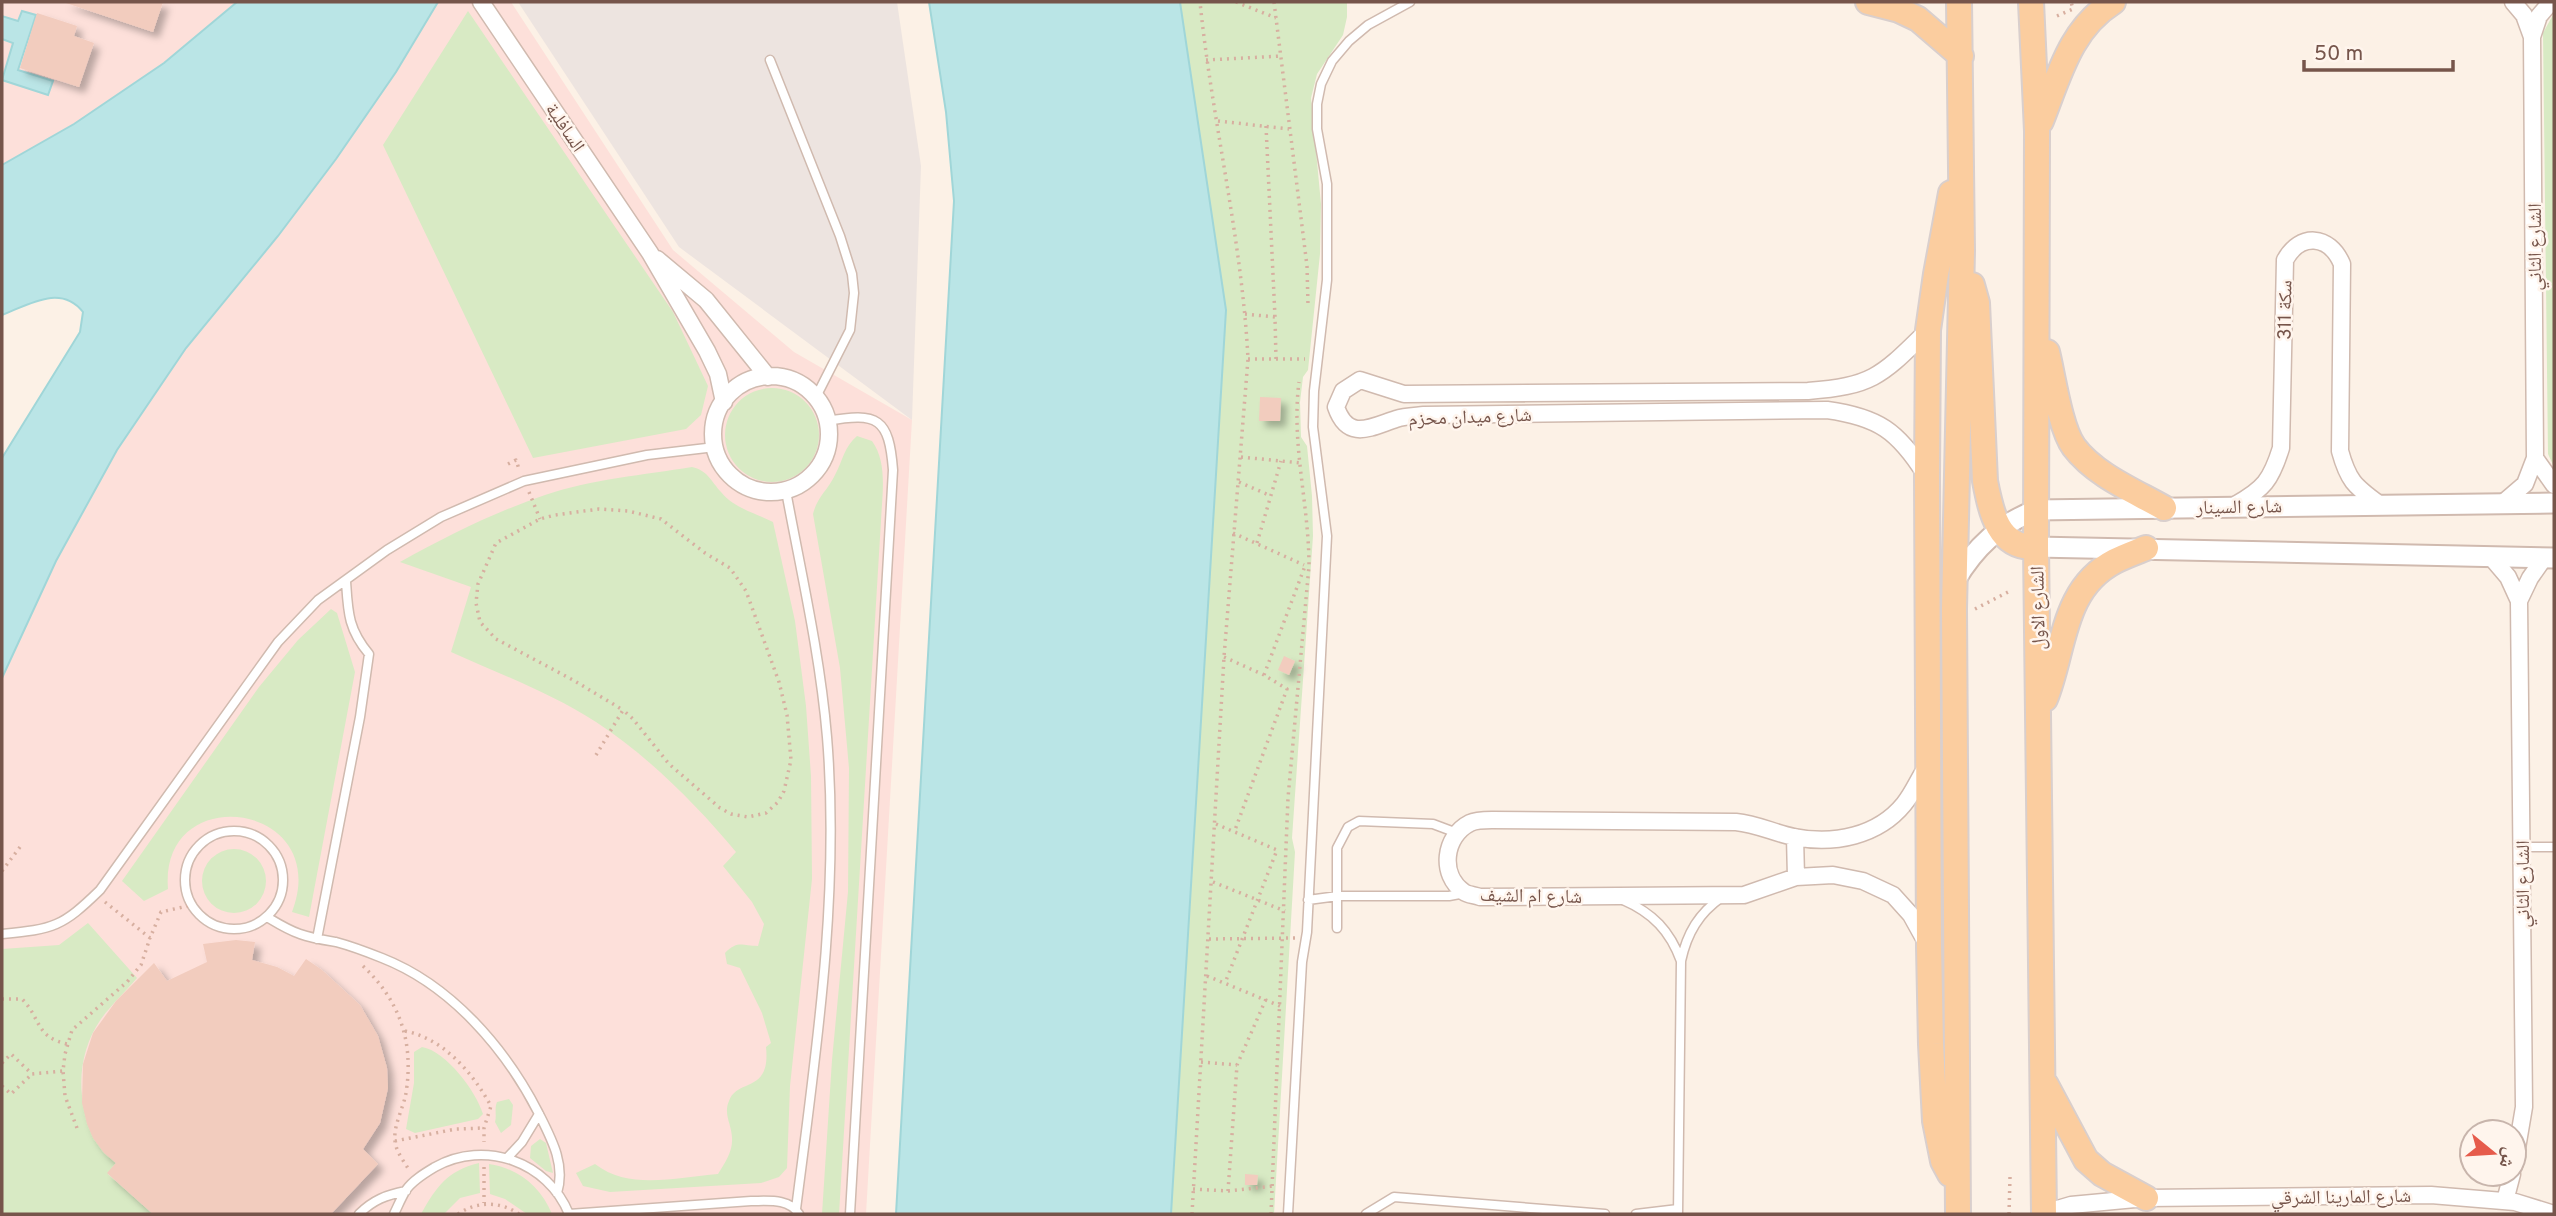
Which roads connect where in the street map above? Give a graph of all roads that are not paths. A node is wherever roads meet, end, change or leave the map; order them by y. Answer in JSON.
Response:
{"nodes":[{"id":1,"x":481,"y":2,"type":"edge"},
{"id":2,"x":1410,"y":2,"type":"edge"},
{"id":3,"x":1868,"y":2,"type":"edge"},
{"id":4,"x":1959,"y":2,"type":"edge"},
{"id":5,"x":2031,"y":2,"type":"edge"},
{"id":6,"x":2113,"y":2,"type":"edge"},
{"id":7,"x":2514,"y":2,"type":"edge"},
{"id":8,"x":2551,"y":2,"type":"edge"},
{"id":9,"x":2532,"y":37,"type":"junction"},
{"id":10,"x":1961,"y":56,"type":"junction"},
{"id":11,"x":771,"y":60,"type":"dead end"},
{"id":12,"x":2037,"y":131,"type":"junction"},
{"id":13,"x":1960,"y":142,"type":"junction"},
{"id":14,"x":1962,"y":251,"type":"junction"},
{"id":15,"x":650,"y":253,"type":"junction"},
{"id":16,"x":2039,"y":317,"type":"junction"},
{"id":17,"x":1928,"y":330,"type":"junction"},
{"id":18,"x":768,"y":377,"type":"junction"},
{"id":19,"x":816,"y":397,"type":"junction"},
{"id":20,"x":724,"y":402,"type":"junction"},
{"id":21,"x":827,"y":421,"type":"junction"},
{"id":22,"x":715,"y":447,"type":"junction"},
{"id":23,"x":2535,"y":458,"type":"junction"},
{"id":24,"x":1927,"y":476,"type":"junction"},
{"id":25,"x":2554,"y":485,"type":"edge"},
{"id":26,"x":786,"y":491,"type":"junction"},
{"id":27,"x":2504,"y":502,"type":"junction"},
{"id":28,"x":2554,"y":502,"type":"edge"},
{"id":29,"x":2379,"y":504,"type":"junction"},
{"id":30,"x":2235,"y":505,"type":"junction"},
{"id":31,"x":2164,"y":508,"type":"junction"},
{"id":32,"x":2036,"y":510,"type":"junction"},
{"id":33,"x":1998,"y":529,"type":"junction"},
{"id":34,"x":2036,"y":547,"type":"junction"},
{"id":35,"x":2146,"y":548,"type":"junction"},
{"id":36,"x":2491,"y":557,"type":"junction"},
{"id":37,"x":2549,"y":558,"type":"edge"},
{"id":38,"x":346,"y":581,"type":"junction"},
{"id":39,"x":1954,"y":582,"type":"junction"},
{"id":40,"x":2519,"y":601,"type":"junction"},
{"id":41,"x":2040,"y":712,"type":"junction"},
{"id":42,"x":1928,"y":764,"type":"junction"},
{"id":43,"x":1457,"y":833,"type":"junction"},
{"id":44,"x":1796,"y":838,"type":"junction"},
{"id":45,"x":2521,"y":847,"type":"junction"},
{"id":46,"x":2554,"y":847,"type":"edge"},
{"id":47,"x":1796,"y":877,"type":"junction"},
{"id":48,"x":1465,"y":892,"type":"junction"},
{"id":49,"x":1605,"y":895,"type":"junction"},
{"id":50,"x":1725,"y":895,"type":"junction"},
{"id":51,"x":1338,"y":896,"type":"junction"},
{"id":52,"x":1308,"y":900,"type":"junction"},
{"id":53,"x":267,"y":917,"type":"junction"},
{"id":54,"x":1337,"y":928,"type":"dead end"},
{"id":55,"x":2,"y":934,"type":"edge"},
{"id":56,"x":317,"y":939,"type":"junction"},
{"id":57,"x":1929,"y":947,"type":"junction"},
{"id":58,"x":1681,"y":961,"type":"junction"},
{"id":59,"x":2043,"y":1079,"type":"junction"},
{"id":60,"x":539,"y":1114,"type":"junction"},
{"id":61,"x":2522,"y":1118,"type":"edge"},
{"id":62,"x":508,"y":1157,"type":"junction"},
{"id":63,"x":1958,"y":1186,"type":"junction"},
{"id":64,"x":2508,"y":1188,"type":"edge"},
{"id":65,"x":406,"y":1191,"type":"junction"},
{"id":66,"x":557,"y":1193,"type":"junction"},
{"id":67,"x":2146,"y":1198,"type":"junction"},
{"id":68,"x":2505,"y":1201,"type":"junction"},
{"id":69,"x":797,"y":1211,"type":"edge"},
{"id":70,"x":1678,"y":1212,"type":"edge"},
{"id":71,"x":600,"y":1213,"type":"edge"},
{"id":72,"x":359,"y":1214,"type":"edge"},
{"id":73,"x":394,"y":1214,"type":"edge"},
{"id":74,"x":569,"y":1214,"type":"edge"},
{"id":75,"x":850,"y":1214,"type":"edge"},
{"id":76,"x":1288,"y":1214,"type":"edge"},
{"id":77,"x":1366,"y":1214,"type":"edge"},
{"id":78,"x":1605,"y":1214,"type":"edge"},
{"id":79,"x":1636,"y":1214,"type":"edge"},
{"id":80,"x":1958,"y":1214,"type":"edge"},
{"id":81,"x":2043,"y":1214,"type":"edge"},
{"id":82,"x":2554,"y":1214,"type":"edge"}],
"edges":[{"from":1,"to":15,"type":"street","name":"السافلية"},
{"from":2,"to":52,"type":"lane"},
{"from":3,"to":10,"type":"main road"},
{"from":4,"to":10,"type":"main road"},
{"from":5,"to":12,"type":"main road","name":"الشارع الاول"},
{"from":6,"to":12,"type":"main road"},
{"from":7,"to":9,"type":"street","name":"الشارع الثاني"},
{"from":8,"to":9,"type":"street","name":"الشارع الثاني"},
{"from":9,"to":23,"type":"street","name":"الشارع الثاني"},
{"from":10,"to":13,"type":"main road"},
{"from":11,"to":19,"type":"lane"},
{"from":12,"to":16,"type":"main road","name":"الشارع الاول"},
{"from":13,"to":14,"type":"main road"},
{"from":13,"to":17,"type":"main road"},
{"from":14,"to":33,"type":"main road"},
{"from":14,"to":39,"type":"main road"},
{"from":15,"to":18,"type":"street","name":"السافلية"},
{"from":15,"to":20,"type":"street","name":"السافلية"},
{"from":16,"to":31,"type":"main road"},
{"from":16,"to":32,"type":"main road","name":"الشارع الاول"},
{"from":17,"to":24,"type":"main road"},
{"from":17,"to":24,"type":"street","name":"شارع ميدان محزم"},
{"from":18,"to":19,"type":"street"},
{"from":18,"to":20,"type":"street"},
{"from":19,"to":21,"type":"street"},
{"from":20,"to":22,"type":"street"},
{"from":21,"to":26,"type":"street"},
{"from":21,"to":75,"type":"lane"},
{"from":22,"to":26,"type":"street"},
{"from":22,"to":38,"type":"lane"},
{"from":23,"to":25,"type":"street"},
{"from":23,"to":27,"type":"street","name":"الشارع الثاني"},
{"from":24,"to":42,"type":"main road"},
{"from":26,"to":69,"type":"lane"},
{"from":27,"to":28,"type":"street","name":"شارع السينار"},
{"from":27,"to":29,"type":"street","name":"شارع السينار"},
{"from":29,"to":30,"type":"street","name":"شارع السينار"},
{"from":29,"to":30,"type":"street","name":"سكة 311"},
{"from":30,"to":31,"type":"street","name":"شارع السينار"},
{"from":31,"to":32,"type":"street","name":"شارع السينار"},
{"from":32,"to":33,"type":"street","name":"شارع السينار"},
{"from":32,"to":34,"type":"main road","name":"الشارع الاول"},
{"from":33,"to":34,"type":"main road"},
{"from":33,"to":39,"type":"street","name":"شارع السينار"},
{"from":34,"to":35,"type":"street"},
{"from":34,"to":41,"type":"main road","name":"الشارع الاول"},
{"from":35,"to":36,"type":"street"},
{"from":35,"to":41,"type":"main road"},
{"from":36,"to":37,"type":"street"},
{"from":36,"to":40,"type":"street","name":"الشارع الثاني"},
{"from":37,"to":40,"type":"street","name":"الشارع الثاني"},
{"from":38,"to":55,"type":"lane"},
{"from":38,"to":56,"type":"lane"},
{"from":39,"to":63,"type":"main road"},
{"from":40,"to":45,"type":"street","name":"الشارع الثاني"},
{"from":41,"to":59,"type":"main road","name":"الشارع الاول"},
{"from":42,"to":44,"type":"street"},
{"from":42,"to":57,"type":"main road"},
{"from":43,"to":44,"type":"street"},
{"from":43,"to":48,"type":"street","name":"شارع ام الشيف"},
{"from":43,"to":51,"type":"lane"},
{"from":44,"to":47,"type":"street"},
{"from":45,"to":46,"type":"lane"},
{"from":45,"to":61,"type":"street","name":"الشارع الثاني"},
{"from":47,"to":50,"type":"street","name":"شارع ام الشيف"},
{"from":47,"to":57,"type":"street","name":"شارع ام الشيف"},
{"from":48,"to":49,"type":"street","name":"شارع ام الشيف"},
{"from":48,"to":51,"type":"lane"},
{"from":49,"to":50,"type":"street","name":"شارع ام الشيف"},
{"from":49,"to":58,"type":"lane"},
{"from":50,"to":58,"type":"lane"},
{"from":51,"to":52,"type":"lane"},
{"from":51,"to":54,"type":"lane"},
{"from":52,"to":76,"type":"lane"},
{"from":53,"to":53,"type":"lane"},
{"from":53,"to":56,"type":"lane"},
{"from":56,"to":60,"type":"lane"},
{"from":57,"to":63,"type":"main road"},
{"from":58,"to":70,"type":"lane"},
{"from":59,"to":67,"type":"main road"},
{"from":59,"to":81,"type":"main road","name":"الشارع الاول"},
{"from":60,"to":62,"type":"lane"},
{"from":60,"to":66,"type":"lane"},
{"from":62,"to":65,"type":"lane"},
{"from":62,"to":66,"type":"lane"},
{"from":63,"to":80,"type":"main road"},
{"from":64,"to":68,"type":"street"},
{"from":65,"to":72,"type":"lane"},
{"from":65,"to":73,"type":"lane"},
{"from":66,"to":74,"type":"lane"},
{"from":67,"to":68,"type":"street","name":"شارع المارينا الشرقي"},
{"from":67,"to":81,"type":"street","name":"شارع المارينا الشرقي"},
{"from":68,"to":82,"type":"street","name":"شارع المارينا الشرقي"},
{"from":69,"to":71,"type":"lane"},
{"from":70,"to":79,"type":"lane"},
{"from":71,"to":74,"type":"lane"},
{"from":77,"to":78,"type":"lane"}]}
